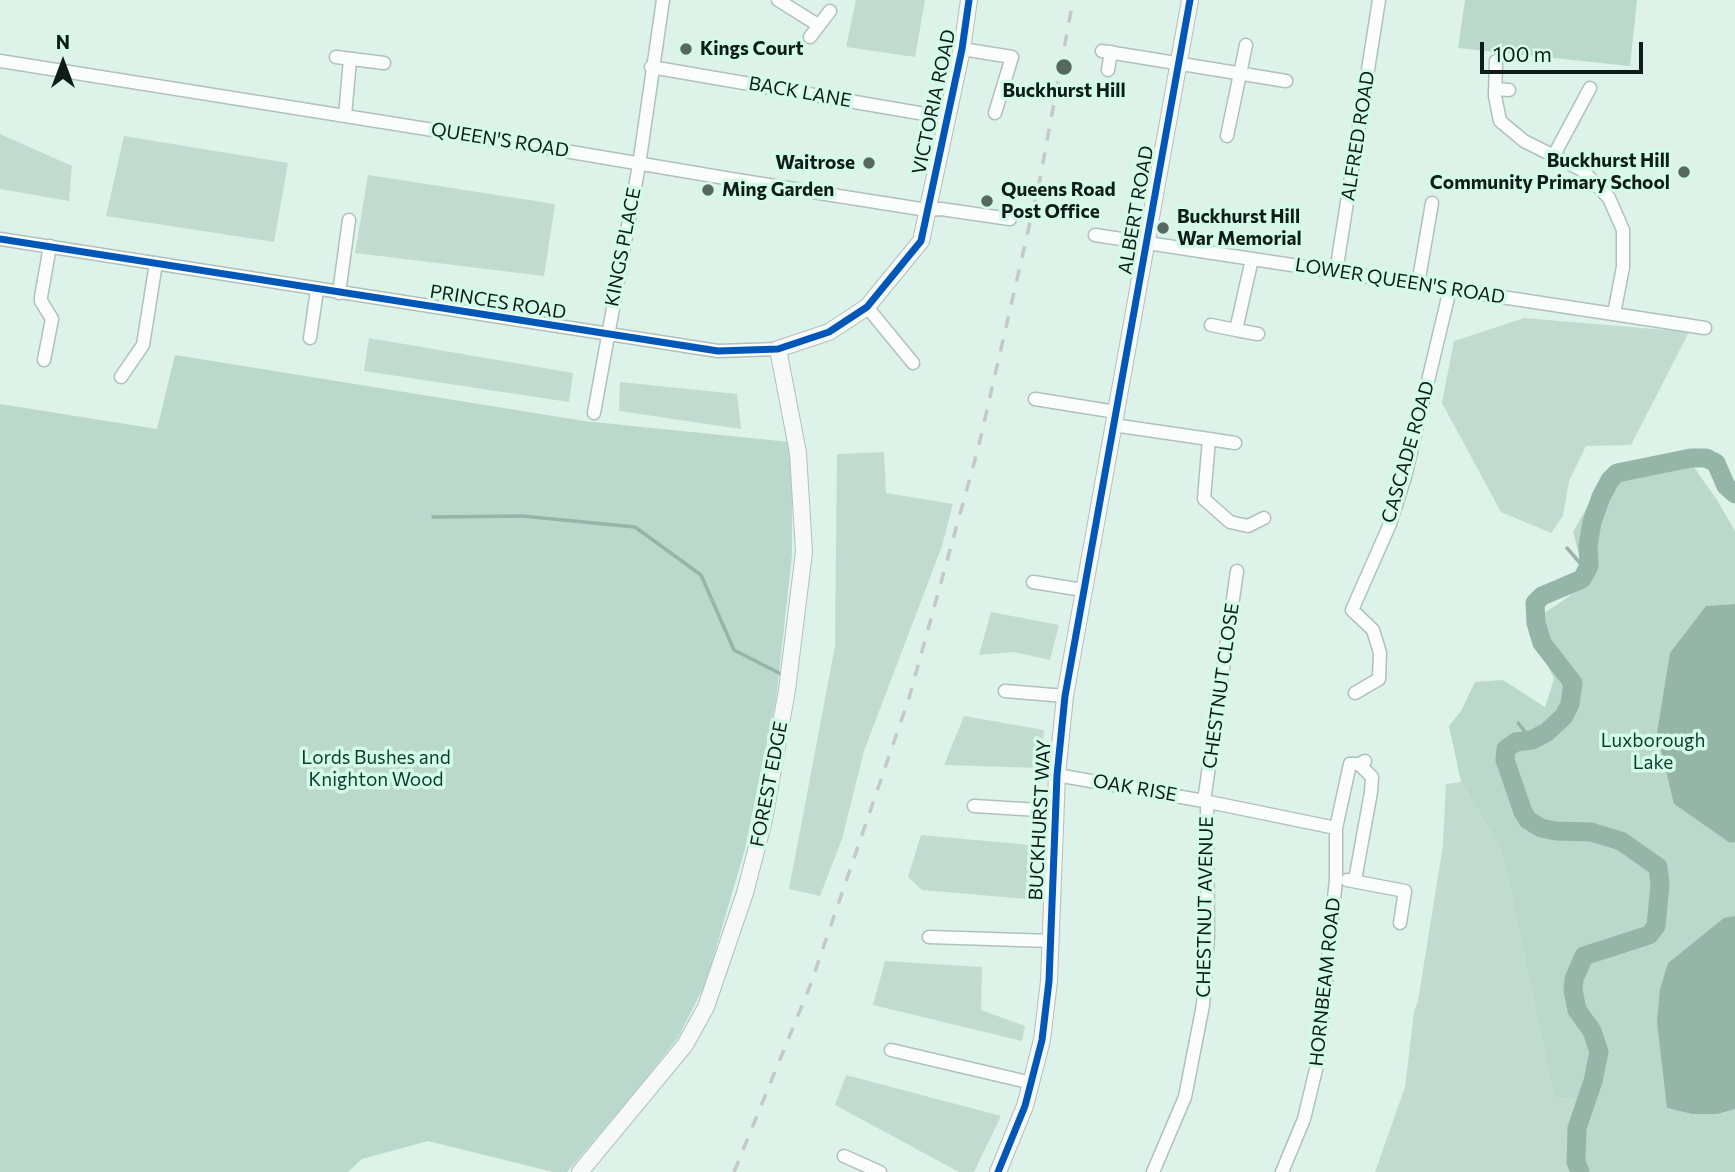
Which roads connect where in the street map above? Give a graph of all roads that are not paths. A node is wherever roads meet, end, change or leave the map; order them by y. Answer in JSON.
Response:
{"nodes":[{"id":1,"x":663,"y":0,"type":"edge"},
{"id":2,"x":778,"y":0,"type":"edge"},
{"id":3,"x":969,"y":0,"type":"edge"},
{"id":4,"x":1190,"y":0,"type":"edge"},
{"id":5,"x":1379,"y":0,"type":"edge"},
{"id":6,"x":830,"y":11,"type":"dead end"},
{"id":7,"x":818,"y":25,"type":"junction"},
{"id":8,"x":810,"y":37,"type":"dead end"},
{"id":9,"x":1246,"y":46,"type":"dead end"},
{"id":10,"x":962,"y":49,"type":"junction"},
{"id":11,"x":336,"y":57,"type":"dead end"},
{"id":12,"x":350,"y":58,"type":"junction"},
{"id":13,"x":0,"y":61,"type":"edge"},
{"id":14,"x":1496,"y":61,"type":"dead end"},
{"id":15,"x":384,"y":63,"type":"dead end"},
{"id":16,"x":1178,"y":63,"type":"junction"},
{"id":17,"x":652,"y":67,"type":"junction"},
{"id":18,"x":1108,"y":70,"type":"dead end"},
{"id":19,"x":1238,"y":74,"type":"junction"},
{"id":20,"x":1286,"y":81,"type":"dead end"},
{"id":21,"x":1590,"y":88,"type":"dead end"},
{"id":22,"x":1495,"y":89,"type":"junction"},
{"id":23,"x":1510,"y":90,"type":"dead end"},
{"id":24,"x":995,"y":113,"type":"dead end"},
{"id":25,"x":345,"y":116,"type":"junction"},
{"id":26,"x":948,"y":118,"type":"junction"},
{"id":27,"x":1227,"y":136,"type":"dead end"},
{"id":28,"x":1554,"y":155,"type":"junction"},
{"id":29,"x":639,"y":165,"type":"junction"},
{"id":30,"x":1432,"y":203,"type":"dead end"},
{"id":31,"x":927,"y":210,"type":"junction"},
{"id":32,"x":1004,"y":218,"type":"dead end"},
{"id":33,"x":349,"y":219,"type":"dead end"},
{"id":34,"x":1095,"y":235,"type":"dead end"},
{"id":35,"x":0,"y":241,"type":"edge"},
{"id":36,"x":1146,"y":243,"type":"junction"},
{"id":37,"x":50,"y":246,"type":"junction"},
{"id":38,"x":1252,"y":259,"type":"junction"},
{"id":39,"x":156,"y":263,"type":"junction"},
{"id":40,"x":1335,"y":272,"type":"junction"},
{"id":41,"x":1418,"y":284,"type":"junction"},
{"id":42,"x":1450,"y":289,"type":"junction"},
{"id":43,"x":317,"y":290,"type":"junction"},
{"id":44,"x":339,"y":293,"type":"junction"},
{"id":45,"x":867,"y":307,"type":"junction"},
{"id":46,"x":1614,"y":314,"type":"junction"},
{"id":47,"x":1211,"y":325,"type":"dead end"},
{"id":48,"x":1705,"y":328,"type":"dead end"},
{"id":49,"x":1236,"y":330,"type":"junction"},
{"id":50,"x":606,"y":334,"type":"junction"},
{"id":51,"x":1258,"y":334,"type":"dead end"},
{"id":52,"x":310,"y":338,"type":"dead end"},
{"id":53,"x":778,"y":349,"type":"junction"},
{"id":54,"x":44,"y":360,"type":"dead end"},
{"id":55,"x":914,"y":363,"type":"dead end"},
{"id":56,"x":121,"y":377,"type":"dead end"},
{"id":57,"x":1035,"y":399,"type":"dead end"},
{"id":58,"x":594,"y":413,"type":"dead end"},
{"id":59,"x":1114,"y":418,"type":"junction"},
{"id":60,"x":1209,"y":439,"type":"junction"},
{"id":61,"x":1236,"y":443,"type":"dead end"},
{"id":62,"x":1264,"y":518,"type":"dead end"},
{"id":63,"x":1237,"y":571,"type":"dead end"},
{"id":64,"x":1033,"y":582,"type":"dead end"},
{"id":65,"x":1083,"y":590,"type":"junction"},
{"id":66,"x":1005,"y":691,"type":"dead end"},
{"id":67,"x":1355,"y":693,"type":"dead end"},
{"id":68,"x":1065,"y":696,"type":"junction"},
{"id":69,"x":1057,"y":775,"type":"junction"},
{"id":70,"x":1205,"y":801,"type":"junction"},
{"id":71,"x":974,"y":806,"type":"dead end"},
{"id":72,"x":1055,"y":811,"type":"junction"},
{"id":73,"x":1336,"y":828,"type":"junction"},
{"id":74,"x":1336,"y":879,"type":"junction"},
{"id":75,"x":1355,"y":880,"type":"junction"},
{"id":76,"x":1400,"y":923,"type":"dead end"},
{"id":77,"x":929,"y":937,"type":"dead end"},
{"id":78,"x":1051,"y":941,"type":"junction"},
{"id":79,"x":891,"y":1050,"type":"dead end"},
{"id":80,"x":1032,"y":1083,"type":"junction"},
{"id":81,"x":844,"y":1156,"type":"dead end"},
{"id":82,"x":580,"y":1172,"type":"edge"},
{"id":83,"x":880,"y":1172,"type":"edge"},
{"id":84,"x":999,"y":1172,"type":"edge"},
{"id":85,"x":1153,"y":1172,"type":"edge"},
{"id":86,"x":1282,"y":1172,"type":"edge"}],
"edges":[{"from":1,"to":17,"type":"street","name":"KINGS PLACE"},
{"from":2,"to":7,"type":"street"},
{"from":3,"to":10,"type":"street","name":"VICTORIA ROAD"},
{"from":4,"to":16,"type":"street","name":"ALBERT ROAD"},
{"from":5,"to":40,"type":"street","name":"ALFRED ROAD"},
{"from":6,"to":7,"type":"street"},
{"from":7,"to":8,"type":"street"},
{"from":9,"to":19,"type":"street"},
{"from":10,"to":24,"type":"street"},
{"from":10,"to":26,"type":"street","name":"VICTORIA ROAD"},
{"from":11,"to":12,"type":"street"},
{"from":12,"to":15,"type":"street"},
{"from":12,"to":25,"type":"street"},
{"from":13,"to":25,"type":"street","name":"QUEEN'S ROAD"},
{"from":14,"to":22,"type":"street"},
{"from":16,"to":18,"type":"street"},
{"from":16,"to":19,"type":"street"},
{"from":16,"to":36,"type":"street","name":"ALBERT ROAD"},
{"from":17,"to":26,"type":"street","name":"BACK LANE"},
{"from":17,"to":29,"type":"street","name":"KINGS PLACE"},
{"from":19,"to":20,"type":"street"},
{"from":19,"to":27,"type":"street"},
{"from":21,"to":28,"type":"street"},
{"from":22,"to":23,"type":"street"},
{"from":22,"to":28,"type":"street"},
{"from":25,"to":29,"type":"street","name":"QUEEN'S ROAD"},
{"from":26,"to":31,"type":"street","name":"VICTORIA ROAD"},
{"from":28,"to":46,"type":"street"},
{"from":29,"to":31,"type":"street","name":"QUEEN'S ROAD"},
{"from":29,"to":50,"type":"street","name":"KINGS PLACE"},
{"from":30,"to":41,"type":"street"},
{"from":31,"to":32,"type":"street","name":"QUEEN'S ROAD"},
{"from":31,"to":45,"type":"street","name":"PRINCES ROAD"},
{"from":33,"to":44,"type":"street"},
{"from":34,"to":36,"type":"street","name":"LOWER QUEEN'S ROAD"},
{"from":35,"to":37,"type":"street","name":"PRINCES ROAD"},
{"from":36,"to":38,"type":"street","name":"LOWER QUEEN'S ROAD"},
{"from":36,"to":59,"type":"street","name":"ALBERT ROAD"},
{"from":37,"to":39,"type":"street","name":"PRINCES ROAD"},
{"from":37,"to":54,"type":"street"},
{"from":38,"to":40,"type":"street","name":"LOWER QUEEN'S ROAD"},
{"from":38,"to":49,"type":"street"},
{"from":39,"to":43,"type":"street","name":"PRINCES ROAD"},
{"from":39,"to":56,"type":"street"},
{"from":40,"to":41,"type":"street","name":"LOWER QUEEN'S ROAD"},
{"from":41,"to":42,"type":"street","name":"LOWER QUEEN'S ROAD"},
{"from":42,"to":46,"type":"street","name":"LOWER QUEEN'S ROAD"},
{"from":42,"to":67,"type":"street","name":"CASCADE ROAD"},
{"from":43,"to":44,"type":"street","name":"PRINCES ROAD"},
{"from":43,"to":52,"type":"street"},
{"from":44,"to":50,"type":"street","name":"PRINCES ROAD"},
{"from":45,"to":53,"type":"street","name":"PRINCES ROAD"},
{"from":45,"to":55,"type":"street"},
{"from":46,"to":48,"type":"street","name":"LOWER QUEEN'S ROAD"},
{"from":47,"to":49,"type":"street"},
{"from":49,"to":51,"type":"street"},
{"from":50,"to":53,"type":"street","name":"PRINCES ROAD"},
{"from":50,"to":58,"type":"street","name":"KINGS PLACE"},
{"from":53,"to":82,"type":"street","name":"FOREST EDGE"},
{"from":57,"to":59,"type":"street"},
{"from":59,"to":60,"type":"street"},
{"from":59,"to":65,"type":"street","name":"BUCKHURST WAY"},
{"from":60,"to":61,"type":"street"},
{"from":60,"to":62,"type":"street"},
{"from":63,"to":70,"type":"street","name":"CHESTNUT CLOSE"},
{"from":64,"to":65,"type":"street"},
{"from":65,"to":68,"type":"street","name":"BUCKHURST WAY"},
{"from":66,"to":68,"type":"street"},
{"from":68,"to":69,"type":"street","name":"BUCKHURST WAY"},
{"from":69,"to":70,"type":"street","name":"OAK RISE"},
{"from":69,"to":72,"type":"street","name":"BUCKHURST WAY"},
{"from":70,"to":73,"type":"street","name":"OAK RISE"},
{"from":70,"to":85,"type":"street","name":"CHESTNUT AVENUE"},
{"from":71,"to":72,"type":"street"},
{"from":72,"to":78,"type":"street","name":"BUCKHURST WAY"},
{"from":73,"to":74,"type":"street","name":"HORNBEAM ROAD"},
{"from":73,"to":75,"type":"street","name":"HORNBEAM ROAD"},
{"from":74,"to":75,"type":"street"},
{"from":74,"to":86,"type":"street","name":"HORNBEAM ROAD"},
{"from":75,"to":76,"type":"street"},
{"from":77,"to":78,"type":"street"},
{"from":78,"to":80,"type":"street","name":"BUCKHURST WAY"},
{"from":79,"to":80,"type":"street"},
{"from":80,"to":84,"type":"street","name":"BUCKHURST WAY"},
{"from":81,"to":83,"type":"street"}]}
